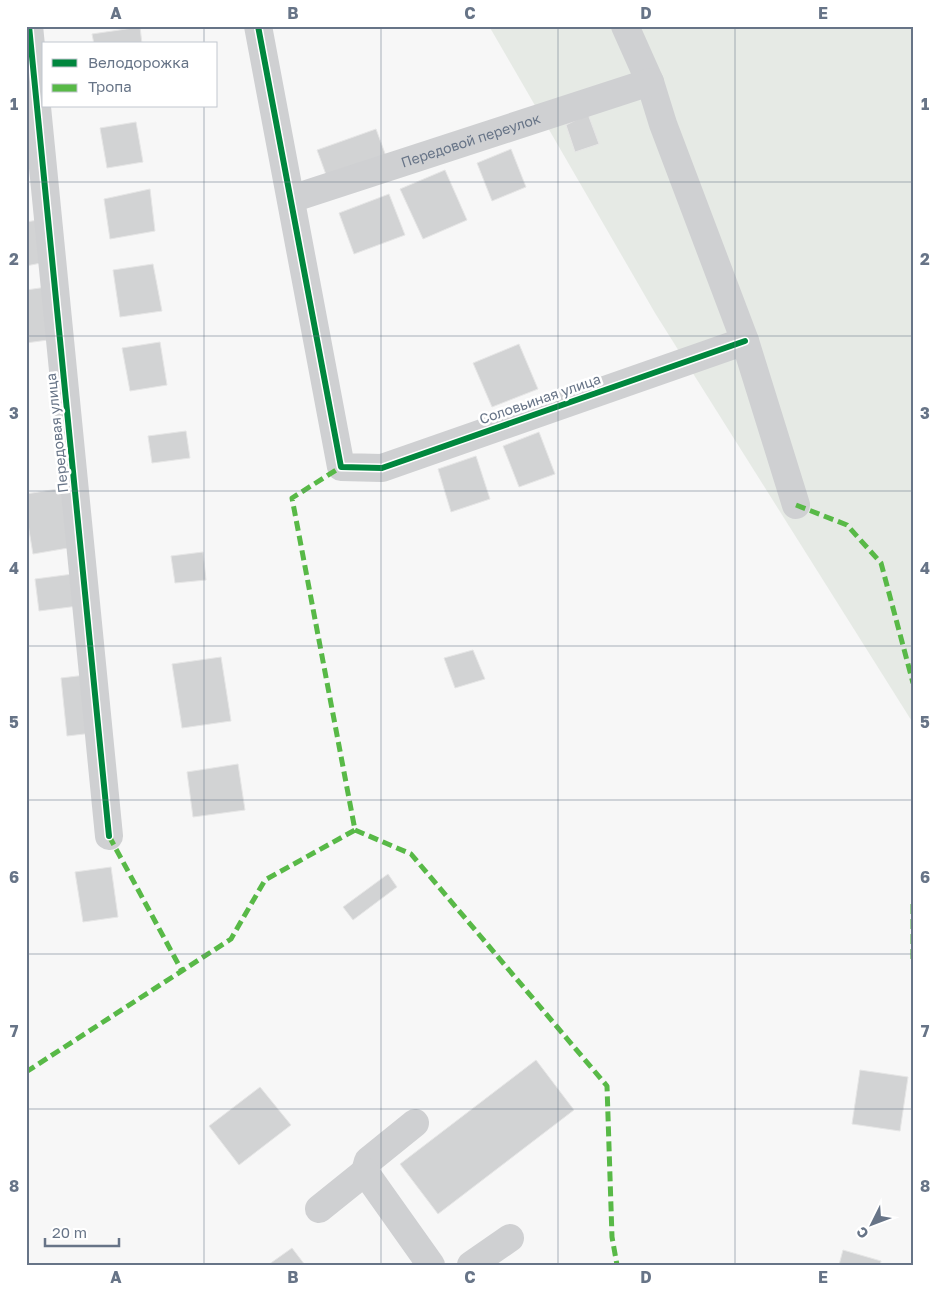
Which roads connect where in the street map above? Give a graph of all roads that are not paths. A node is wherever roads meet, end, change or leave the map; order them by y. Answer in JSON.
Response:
{"nodes":[{"id":1,"x":29,"y":26,"type":"edge"},
{"id":2,"x":258,"y":26,"type":"edge"},
{"id":3,"x":625,"y":26,"type":"edge"},
{"id":4,"x":650,"y":82,"type":"junction"},
{"id":5,"x":291,"y":199,"type":"junction"},
{"id":6,"x":745,"y":341,"type":"junction"},
{"id":7,"x":796,"y":505,"type":"dead end"},
{"id":8,"x":109,"y":836,"type":"dead end"},
{"id":9,"x":415,"y":1123,"type":"dead end"},
{"id":10,"x":365,"y":1172,"type":"junction"},
{"id":11,"x":319,"y":1208,"type":"dead end"},
{"id":12,"x":510,"y":1238,"type":"dead end"},
{"id":13,"x":431,"y":1265,"type":"edge"},
{"id":14,"x":471,"y":1265,"type":"edge"}],
"edges":[{"from":1,"to":8,"type":"street","name":"Передовая улица"},
{"from":2,"to":5,"type":"street"},
{"from":3,"to":4,"type":"street"},
{"from":4,"to":5,"type":"street","name":"Передовой переулок"},
{"from":4,"to":6,"type":"street"},
{"from":5,"to":6,"type":"street","name":"Соловьиная улица"},
{"from":6,"to":7,"type":"street"},
{"from":9,"to":10,"type":"street"},
{"from":10,"to":11,"type":"street"},
{"from":10,"to":13,"type":"street"},
{"from":12,"to":14,"type":"street"}]}
